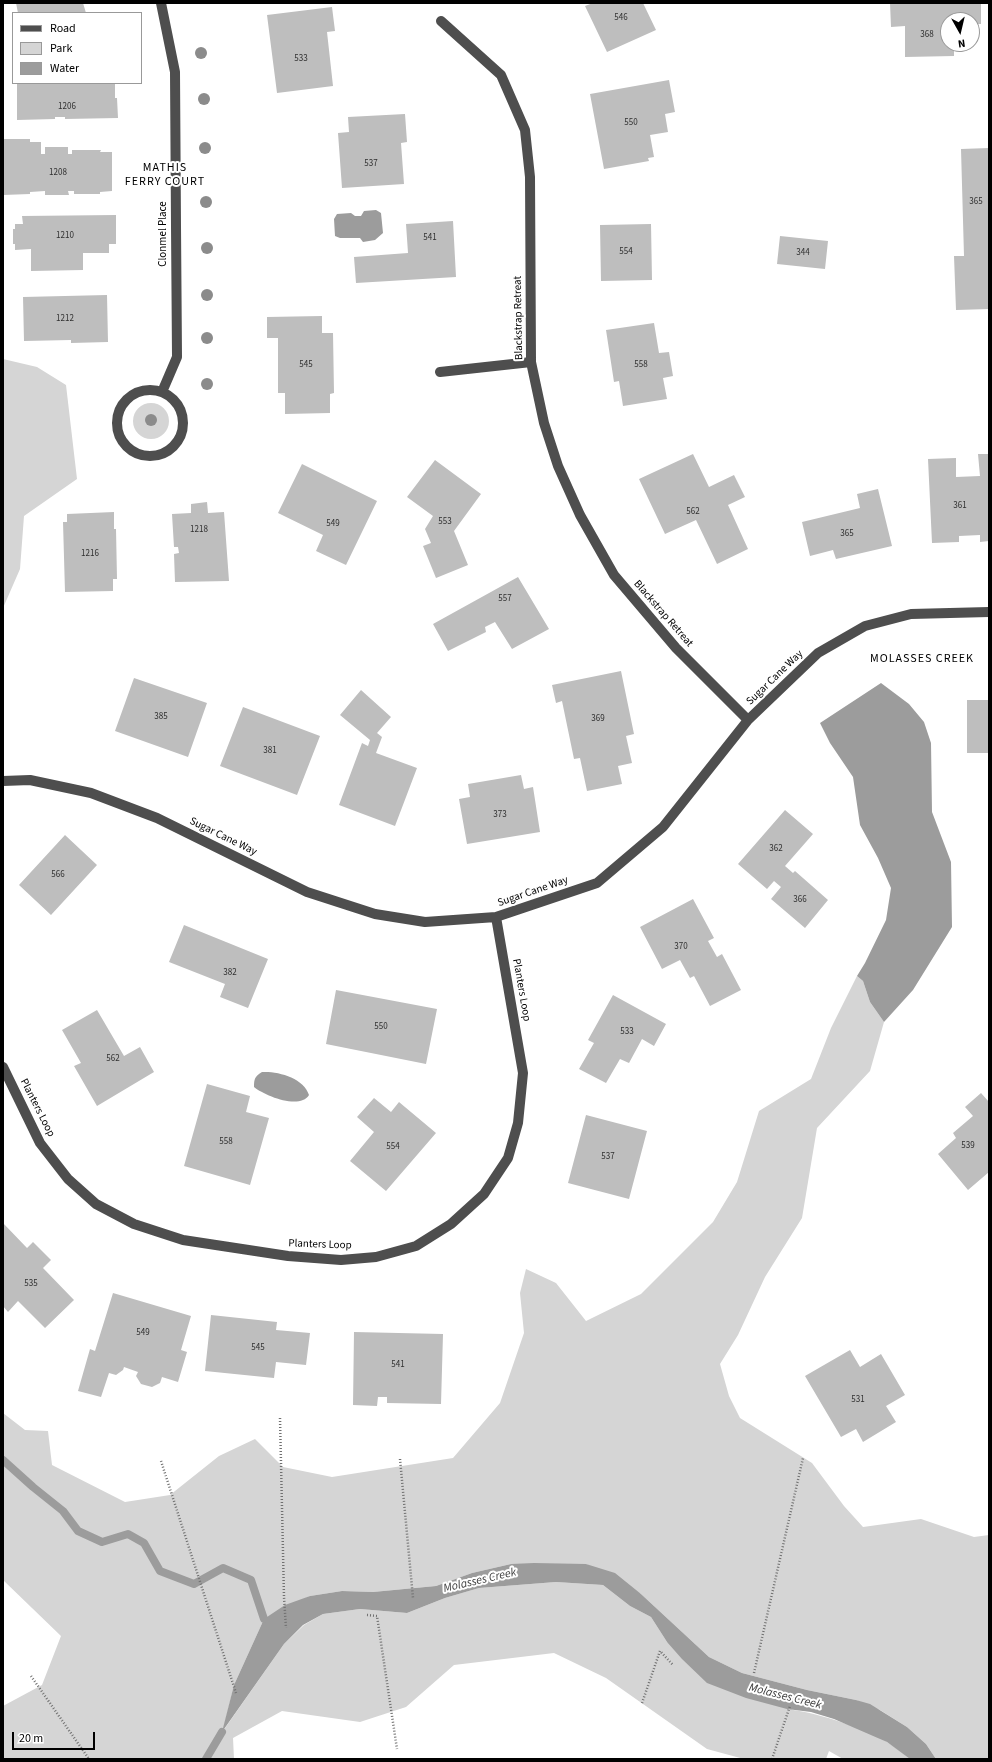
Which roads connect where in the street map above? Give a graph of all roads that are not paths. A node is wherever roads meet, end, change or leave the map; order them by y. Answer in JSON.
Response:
{"nodes":[{"id":1,"x":161,"y":3,"type":"edge"},
{"id":2,"x":441,"y":21,"type":"dead end"},
{"id":3,"x":531,"y":362,"type":"junction"},
{"id":4,"x":440,"y":372,"type":"dead end"},
{"id":5,"x":162,"y":392,"type":"junction"},
{"id":6,"x":989,"y":612,"type":"edge"},
{"id":7,"x":748,"y":720,"type":"junction"},
{"id":8,"x":3,"y":781,"type":"edge"},
{"id":9,"x":496,"y":917,"type":"junction"},
{"id":10,"x":3,"y":1067,"type":"edge"}],
"edges":[{"from":1,"to":5,"type":"street","name":"Clonmel Place"},
{"from":2,"to":3,"type":"street","name":"Blackstrap Retreat"},
{"from":3,"to":4,"type":"street"},
{"from":3,"to":7,"type":"street","name":"Blackstrap Retreat"},
{"from":5,"to":5,"type":"street"},
{"from":6,"to":7,"type":"street","name":"Sugar Cane Way"},
{"from":7,"to":9,"type":"street","name":"Sugar Cane Way"},
{"from":8,"to":9,"type":"street","name":"Sugar Cane Way"},
{"from":9,"to":10,"type":"street","name":"Planters Loop"}]}
